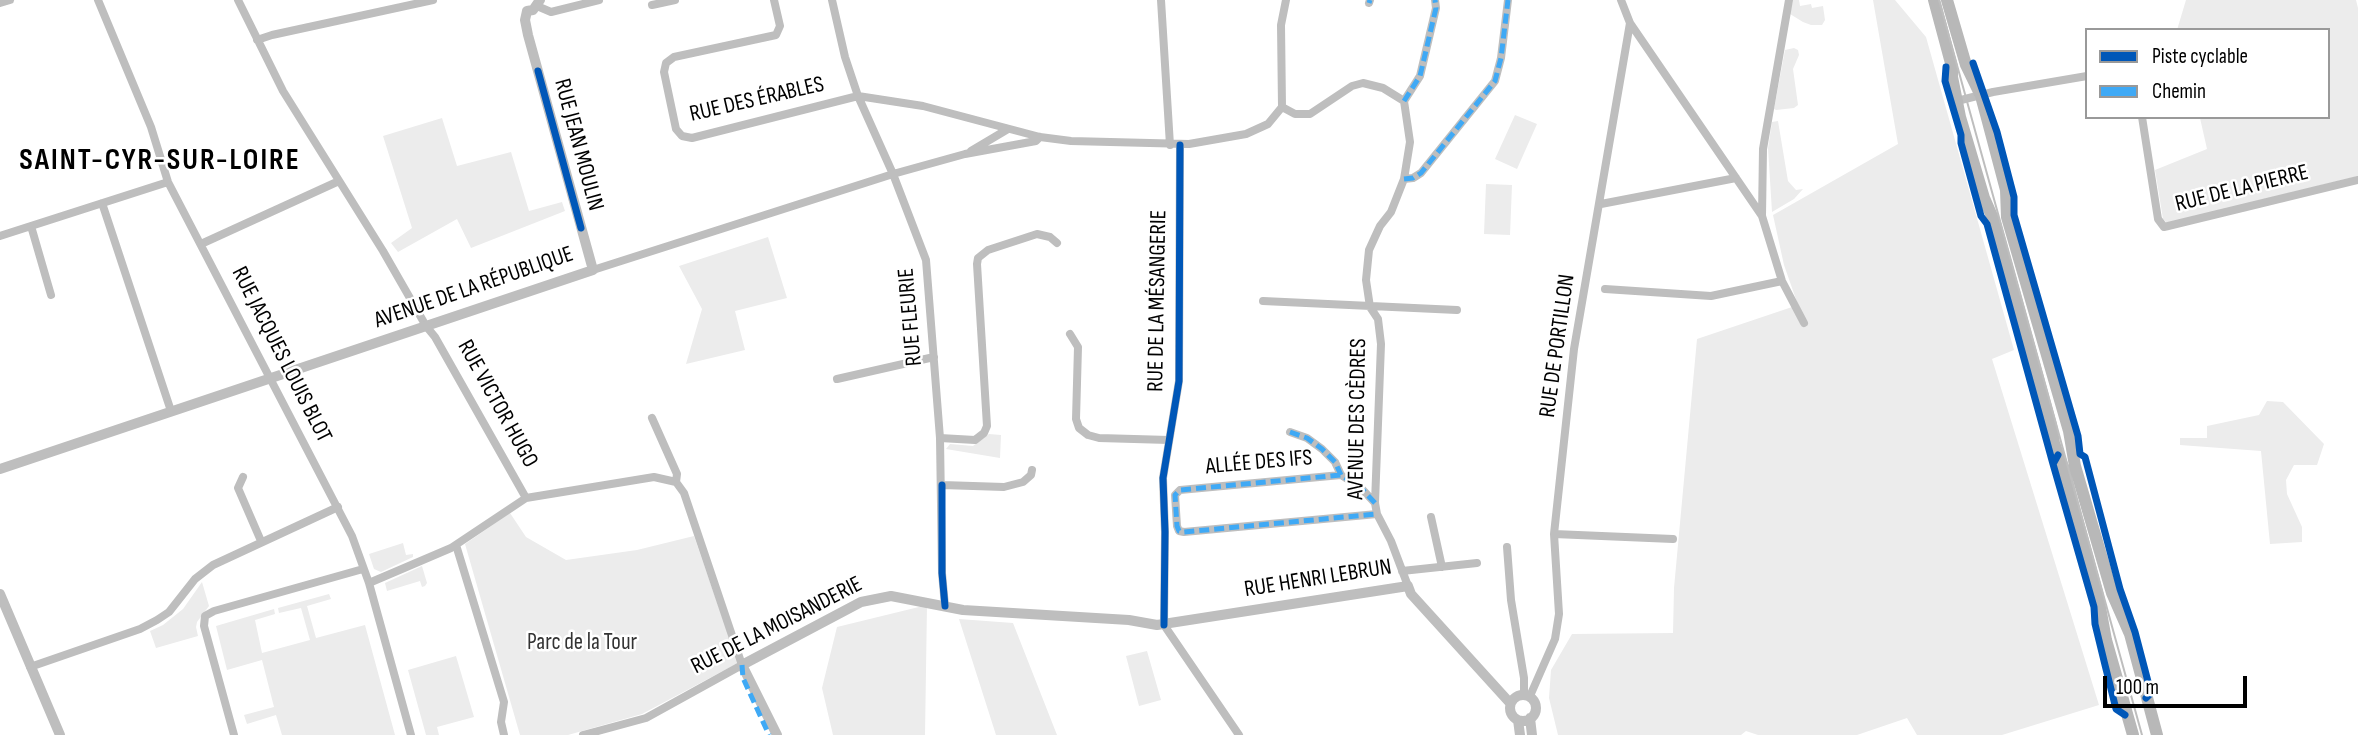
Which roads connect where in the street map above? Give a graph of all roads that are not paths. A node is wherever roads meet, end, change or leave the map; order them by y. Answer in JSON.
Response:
{"nodes":[{"id":1,"x":10,"y":0,"type":"edge"},
{"id":2,"x":99,"y":0,"type":"edge"},
{"id":3,"x":238,"y":0,"type":"edge"},
{"id":4,"x":433,"y":0,"type":"edge"},
{"id":5,"x":599,"y":0,"type":"edge"},
{"id":6,"x":675,"y":0,"type":"edge"},
{"id":7,"x":774,"y":0,"type":"edge"},
{"id":8,"x":832,"y":0,"type":"edge"},
{"id":9,"x":1161,"y":0,"type":"edge"},
{"id":10,"x":1286,"y":0,"type":"edge"},
{"id":11,"x":1435,"y":0,"type":"edge"},
{"id":12,"x":1508,"y":0,"type":"edge"},
{"id":13,"x":1621,"y":0,"type":"edge"},
{"id":14,"x":1788,"y":0,"type":"edge"},
{"id":15,"x":1934,"y":0,"type":"edge"},
{"id":16,"x":1947,"y":0,"type":"edge"},
{"id":17,"x":423,"y":1,"type":"edge"},
{"id":18,"x":0,"y":2,"type":"edge"},
{"id":19,"x":531,"y":5,"type":"edge"},
{"id":20,"x":652,"y":5,"type":"dead end"},
{"id":21,"x":1630,"y":23,"type":"junction"},
{"id":22,"x":257,"y":40,"type":"junction"},
{"id":23,"x":2085,"y":76,"type":"edge"},
{"id":24,"x":858,"y":96,"type":"junction"},
{"id":25,"x":1981,"y":96,"type":"junction"},
{"id":26,"x":1404,"y":101,"type":"junction"},
{"id":27,"x":1957,"y":101,"type":"junction"},
{"id":28,"x":1282,"y":107,"type":"junction"},
{"id":29,"x":2142,"y":119,"type":"edge"},
{"id":30,"x":1009,"y":129,"type":"junction"},
{"id":31,"x":1040,"y":137,"type":"junction"},
{"id":32,"x":1170,"y":145,"type":"junction"},
{"id":33,"x":1180,"y":145,"type":"junction"},
{"id":34,"x":965,"y":154,"type":"junction"},
{"id":35,"x":893,"y":174,"type":"junction"},
{"id":36,"x":1736,"y":178,"type":"junction"},
{"id":37,"x":1404,"y":179,"type":"junction"},
{"id":38,"x":2358,"y":180,"type":"edge"},
{"id":39,"x":339,"y":181,"type":"junction"},
{"id":40,"x":168,"y":182,"type":"junction"},
{"id":41,"x":102,"y":203,"type":"junction"},
{"id":42,"x":1601,"y":204,"type":"junction"},
{"id":43,"x":1762,"y":216,"type":"junction"},
{"id":44,"x":31,"y":226,"type":"junction"},
{"id":45,"x":0,"y":236,"type":"edge"},
{"id":46,"x":1057,"y":243,"type":"dead end"},
{"id":47,"x":201,"y":244,"type":"junction"},
{"id":48,"x":593,"y":270,"type":"junction"},
{"id":49,"x":1783,"y":281,"type":"junction"},
{"id":50,"x":1605,"y":289,"type":"dead end"},
{"id":51,"x":51,"y":295,"type":"dead end"},
{"id":52,"x":1263,"y":301,"type":"dead end"},
{"id":53,"x":1370,"y":307,"type":"junction"},
{"id":54,"x":1457,"y":310,"type":"dead end"},
{"id":55,"x":1804,"y":323,"type":"dead end"},
{"id":56,"x":426,"y":326,"type":"junction"},
{"id":57,"x":1070,"y":334,"type":"dead end"},
{"id":58,"x":934,"y":357,"type":"junction"},
{"id":59,"x":271,"y":379,"type":"junction"},
{"id":60,"x":837,"y":379,"type":"dead end"},
{"id":61,"x":171,"y":411,"type":"junction"},
{"id":62,"x":652,"y":418,"type":"dead end"},
{"id":63,"x":1290,"y":432,"type":"dead end"},
{"id":64,"x":940,"y":438,"type":"junction"},
{"id":65,"x":1169,"y":440,"type":"junction"},
{"id":66,"x":0,"y":469,"type":"edge"},
{"id":67,"x":1032,"y":471,"type":"dead end"},
{"id":68,"x":1341,"y":475,"type":"junction"},
{"id":69,"x":243,"y":477,"type":"dead end"},
{"id":70,"x":676,"y":482,"type":"junction"},
{"id":71,"x":942,"y":485,"type":"junction"},
{"id":72,"x":526,"y":498,"type":"junction"},
{"id":73,"x":1375,"y":503,"type":"junction"},
{"id":74,"x":338,"y":507,"type":"junction"},
{"id":75,"x":1377,"y":514,"type":"junction"},
{"id":76,"x":1431,"y":517,"type":"dead end"},
{"id":77,"x":1554,"y":534,"type":"junction"},
{"id":78,"x":1673,"y":539,"type":"dead end"},
{"id":79,"x":261,"y":541,"type":"junction"},
{"id":80,"x":456,"y":545,"type":"junction"},
{"id":81,"x":1507,"y":547,"type":"dead end"},
{"id":82,"x":1477,"y":564,"type":"dead end"},
{"id":83,"x":1442,"y":567,"type":"junction"},
{"id":84,"x":363,"y":569,"type":"junction"},
{"id":85,"x":1402,"y":571,"type":"junction"},
{"id":86,"x":369,"y":583,"type":"junction"},
{"id":87,"x":1408,"y":586,"type":"junction"},
{"id":88,"x":0,"y":594,"type":"edge"},
{"id":89,"x":945,"y":606,"type":"junction"},
{"id":90,"x":1164,"y":625,"type":"junction"},
{"id":91,"x":742,"y":665,"type":"junction"},
{"id":92,"x":30,"y":667,"type":"junction"},
{"id":93,"x":1527,"y":695,"type":"junction"},
{"id":94,"x":1510,"y":703,"type":"junction"},
{"id":95,"x":1530,"y":719,"type":"junction"},
{"id":96,"x":1518,"y":720,"type":"junction"},
{"id":97,"x":60,"y":735,"type":"edge"},
{"id":98,"x":234,"y":735,"type":"edge"},
{"id":99,"x":411,"y":735,"type":"edge"},
{"id":100,"x":505,"y":735,"type":"edge"},
{"id":101,"x":583,"y":735,"type":"edge"},
{"id":102,"x":777,"y":735,"type":"edge"},
{"id":103,"x":1239,"y":735,"type":"edge"},
{"id":104,"x":1520,"y":735,"type":"edge"},
{"id":105,"x":1532,"y":735,"type":"edge"},
{"id":106,"x":2133,"y":735,"type":"edge"},
{"id":107,"x":2157,"y":735,"type":"edge"}],
"edges":[{"from":1,"to":18,"type":"street"},
{"from":2,"to":40,"type":"street","name":"RUE JACQUES LOUIS BLOT"},
{"from":3,"to":22,"type":"street","name":"RUE VICTOR HUGO"},
{"from":4,"to":17,"type":"street"},
{"from":5,"to":19,"type":"street"},
{"from":6,"to":20,"type":"street"},
{"from":7,"to":24,"type":"street","name":"RUE DES ÉRABLES"},
{"from":8,"to":24,"type":"street","name":"RUE FLEURIE"},
{"from":9,"to":32,"type":"street"},
{"from":10,"to":28,"type":"street"},
{"from":11,"to":26,"type":"street"},
{"from":12,"to":37,"type":"street"},
{"from":13,"to":21,"type":"street"},
{"from":14,"to":43,"type":"street"},
{"from":15,"to":27,"type":"main road"},
{"from":16,"to":25,"type":"main road"},
{"from":17,"to":22,"type":"street"},
{"from":19,"to":48,"type":"street","name":"RUE JEAN MOULIN"},
{"from":21,"to":36,"type":"street"},
{"from":21,"to":42,"type":"street","name":"RUE DE PORTILLON"},
{"from":22,"to":39,"type":"street","name":"RUE VICTOR HUGO"},
{"from":23,"to":25,"type":"street"},
{"from":24,"to":30,"type":"street"},
{"from":24,"to":35,"type":"street","name":"RUE FLEURIE"},
{"from":25,"to":27,"type":"street"},
{"from":25,"to":107,"type":"main road"},
{"from":26,"to":28,"type":"street"},
{"from":26,"to":37,"type":"street","name":"AVENUE DES CÈDRES"},
{"from":27,"to":106,"type":"main road"},
{"from":28,"to":33,"type":"street"},
{"from":29,"to":38,"type":"street","name":"RUE DE LA PIERRE"},
{"from":30,"to":31,"type":"street"},
{"from":30,"to":34,"type":"street","name":"AVENUE DE LA RÉPUBLIQUE"},
{"from":31,"to":32,"type":"street"},
{"from":31,"to":34,"type":"street","name":"AVENUE DE LA RÉPUBLIQUE"},
{"from":32,"to":33,"type":"street"},
{"from":33,"to":65,"type":"street","name":"RUE DE LA MÉSANGERIE"},
{"from":34,"to":35,"type":"street","name":"AVENUE DE LA RÉPUBLIQUE"},
{"from":35,"to":48,"type":"street","name":"AVENUE DE LA RÉPUBLIQUE"},
{"from":35,"to":58,"type":"street","name":"RUE FLEURIE"},
{"from":36,"to":42,"type":"street"},
{"from":36,"to":43,"type":"street"},
{"from":37,"to":53,"type":"street","name":"AVENUE DES CÈDRES"},
{"from":39,"to":47,"type":"street"},
{"from":39,"to":56,"type":"street","name":"RUE VICTOR HUGO"},
{"from":40,"to":41,"type":"street"},
{"from":40,"to":47,"type":"street","name":"RUE JACQUES LOUIS BLOT"},
{"from":41,"to":44,"type":"street"},
{"from":41,"to":61,"type":"street"},
{"from":42,"to":77,"type":"street","name":"RUE DE PORTILLON"},
{"from":43,"to":49,"type":"street"},
{"from":44,"to":45,"type":"street"},
{"from":44,"to":51,"type":"street"},
{"from":46,"to":64,"type":"street"},
{"from":47,"to":59,"type":"street","name":"RUE JACQUES LOUIS BLOT"},
{"from":48,"to":56,"type":"street","name":"AVENUE DE LA RÉPUBLIQUE"},
{"from":49,"to":50,"type":"street"},
{"from":49,"to":55,"type":"street"},
{"from":52,"to":53,"type":"street"},
{"from":53,"to":54,"type":"street"},
{"from":53,"to":73,"type":"street","name":"AVENUE DES CÈDRES"},
{"from":56,"to":59,"type":"street","name":"AVENUE DE LA RÉPUBLIQUE"},
{"from":56,"to":72,"type":"street","name":"RUE VICTOR HUGO"},
{"from":57,"to":65,"type":"street"},
{"from":58,"to":60,"type":"street"},
{"from":58,"to":64,"type":"street","name":"RUE FLEURIE"},
{"from":59,"to":61,"type":"street","name":"AVENUE DE LA RÉPUBLIQUE"},
{"from":59,"to":74,"type":"street","name":"RUE JACQUES LOUIS BLOT"},
{"from":61,"to":66,"type":"street","name":"AVENUE DE LA RÉPUBLIQUE"},
{"from":62,"to":70,"type":"street"},
{"from":63,"to":68,"type":"street"},
{"from":64,"to":71,"type":"street","name":"RUE FLEURIE"},
{"from":65,"to":90,"type":"street","name":"RUE DE LA MÉSANGERIE"},
{"from":67,"to":71,"type":"street"},
{"from":68,"to":73,"type":"street","name":"ALLÉE DES IFS"},
{"from":68,"to":75,"type":"street","name":"ALLÉE DES IFS"},
{"from":69,"to":79,"type":"street"},
{"from":70,"to":72,"type":"street","name":"RUE VICTOR HUGO"},
{"from":70,"to":91,"type":"street"},
{"from":71,"to":89,"type":"street","name":"RUE FLEURIE"},
{"from":72,"to":80,"type":"street"},
{"from":73,"to":75,"type":"street","name":"AVENUE DES CÈDRES"},
{"from":74,"to":79,"type":"street"},
{"from":74,"to":84,"type":"street","name":"RUE JACQUES LOUIS BLOT"},
{"from":75,"to":85,"type":"street","name":"AVENUE DES CÈDRES"},
{"from":76,"to":83,"type":"street"},
{"from":77,"to":78,"type":"street"},
{"from":77,"to":93,"type":"street","name":"RUE DE PORTILLON"},
{"from":79,"to":92,"type":"street"},
{"from":80,"to":86,"type":"street"},
{"from":80,"to":100,"type":"street"},
{"from":81,"to":93,"type":"street"},
{"from":82,"to":83,"type":"street"},
{"from":83,"to":85,"type":"street"},
{"from":84,"to":86,"type":"street","name":"RUE JACQUES LOUIS BLOT"},
{"from":84,"to":98,"type":"street"},
{"from":85,"to":87,"type":"street","name":"AVENUE DES CÈDRES"},
{"from":86,"to":99,"type":"street","name":"RUE JACQUES LOUIS BLOT"},
{"from":87,"to":90,"type":"street","name":"RUE HENRI LEBRUN"},
{"from":87,"to":94,"type":"street","name":"RUE HENRI LEBRUN"},
{"from":88,"to":92,"type":"street"},
{"from":89,"to":90,"type":"street","name":"RUE DE LA MOISANDERIE"},
{"from":89,"to":91,"type":"street","name":"RUE DE LA MOISANDERIE"},
{"from":90,"to":103,"type":"street"},
{"from":91,"to":101,"type":"street","name":"RUE DE LA MOISANDERIE"},
{"from":91,"to":102,"type":"street"},
{"from":92,"to":97,"type":"street"},
{"from":93,"to":94,"type":"street"},
{"from":93,"to":95,"type":"street"},
{"from":94,"to":96,"type":"street"},
{"from":95,"to":96,"type":"street"},
{"from":95,"to":105,"type":"street"},
{"from":96,"to":104,"type":"street"}]}
